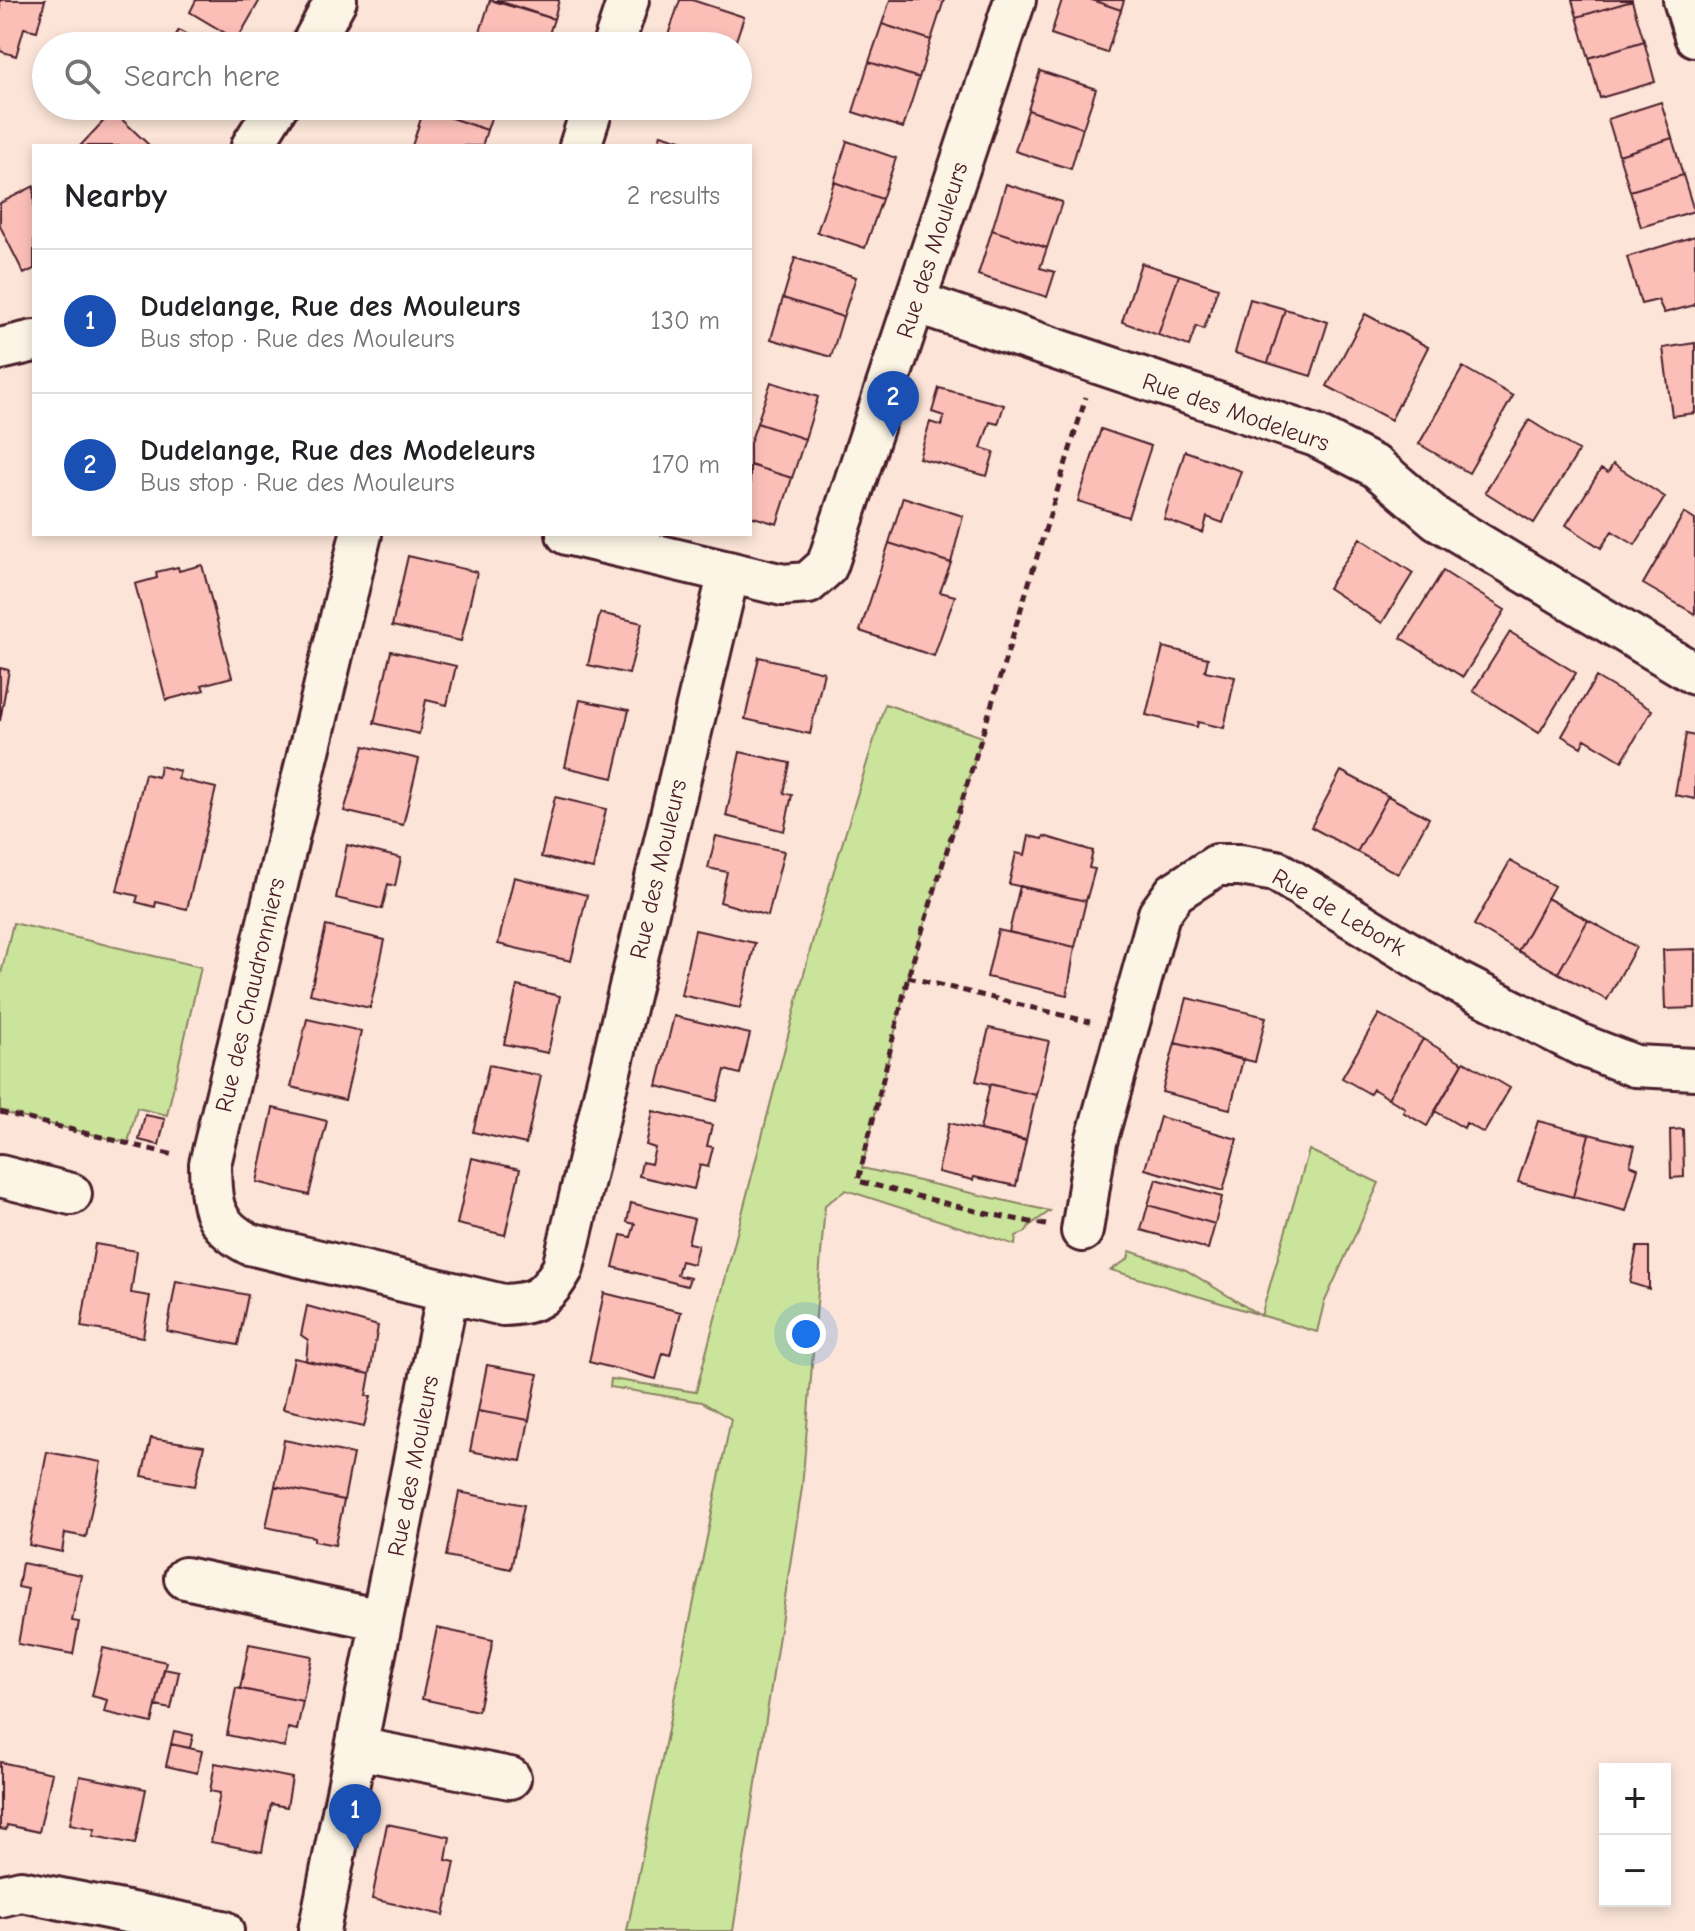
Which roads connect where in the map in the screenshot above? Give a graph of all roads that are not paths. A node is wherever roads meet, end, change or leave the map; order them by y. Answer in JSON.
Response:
{"nodes":[{"id":1,"x":336,"y":0,"type":"edge"},
{"id":2,"x":628,"y":0,"type":"edge"},
{"id":3,"x":1015,"y":0,"type":"edge"},
{"id":4,"x":1684,"y":0,"type":"edge"},
{"id":5,"x":319,"y":32,"type":"edge"},
{"id":6,"x":618,"y":32,"type":"edge"},
{"id":7,"x":1695,"y":36,"type":"edge"},
{"id":8,"x":268,"y":120,"type":"edge"},
{"id":9,"x":588,"y":120,"type":"edge"},
{"id":10,"x":253,"y":144,"type":"edge"},
{"id":11,"x":581,"y":144,"type":"edge"},
{"id":12,"x":915,"y":302,"type":"junction"},
{"id":13,"x":32,"y":341,"type":"edge"},
{"id":14,"x":0,"y":349,"type":"edge"},
{"id":15,"x":361,"y":536,"type":"edge"},
{"id":16,"x":576,"y":536,"type":"edge"},
{"id":17,"x":729,"y":572,"type":"junction"},
{"id":18,"x":1695,"y":674,"type":"edge"},
{"id":19,"x":1695,"y":1069,"type":"edge"},
{"id":20,"x":0,"y":1176,"type":"edge"},
{"id":21,"x":71,"y":1194,"type":"dead end"},
{"id":22,"x":1082,"y":1231,"type":"road end"},
{"id":23,"x":448,"y":1292,"type":"junction"},
{"id":24,"x":185,"y":1578,"type":"dead end"},
{"id":25,"x":381,"y":1620,"type":"junction"},
{"id":26,"x":356,"y":1748,"type":"junction"},
{"id":27,"x":510,"y":1778,"type":"dead end"},
{"id":28,"x":0,"y":1896,"type":"edge"},
{"id":29,"x":223,"y":1931,"type":"edge"},
{"id":30,"x":319,"y":1931,"type":"edge"}],
"edges":[{"from":1,"to":5,"type":"street"},
{"from":2,"to":6,"type":"street"},
{"from":3,"to":12,"type":"street","name":"Rue des Mouleurs"},
{"from":4,"to":7,"type":"street"},
{"from":8,"to":10,"type":"street"},
{"from":9,"to":11,"type":"street"},
{"from":12,"to":17,"type":"street","name":"Rue des Mouleurs"},
{"from":12,"to":18,"type":"street","name":"Rue des Modeleurs"},
{"from":13,"to":14,"type":"street"},
{"from":15,"to":23,"type":"street","name":"Rue des Chaudronniers"},
{"from":16,"to":17,"type":"street"},
{"from":17,"to":23,"type":"street","name":"Rue des Mouleurs"},
{"from":19,"to":22,"type":"street","name":"Rue de Lebork"},
{"from":20,"to":21,"type":"street"},
{"from":23,"to":25,"type":"street","name":"Rue des Mouleurs"},
{"from":24,"to":25,"type":"street"},
{"from":25,"to":26,"type":"street","name":"Rue des Mouleurs"},
{"from":26,"to":27,"type":"street"},
{"from":26,"to":30,"type":"street","name":"Rue des Mouleurs"},
{"from":28,"to":29,"type":"street"}]}
